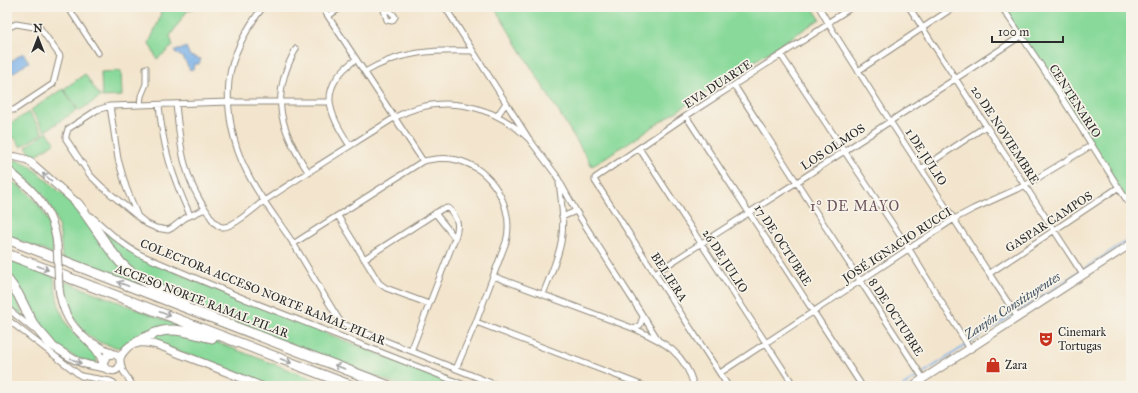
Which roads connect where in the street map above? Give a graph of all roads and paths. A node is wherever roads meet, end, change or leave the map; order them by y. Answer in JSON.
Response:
{"nodes":[{"id":1,"x":68,"y":7,"type":"edge"},
{"id":2,"x":263,"y":7,"type":"edge"},
{"id":3,"x":322,"y":7,"type":"edge"},
{"id":4,"x":342,"y":7,"type":"edge"},
{"id":5,"x":445,"y":7,"type":"edge"},
{"id":6,"x":819,"y":7,"type":"edge"},
{"id":7,"x":852,"y":7,"type":"edge"},
{"id":8,"x":909,"y":7,"type":"edge"},
{"id":9,"x":954,"y":7,"type":"edge"},
{"id":10,"x":1002,"y":7,"type":"edge"},
{"id":11,"x":328,"y":16,"type":"junction"},
{"id":12,"x":829,"y":23,"type":"junction"},
{"id":13,"x":7,"y":28,"type":"edge"},
{"id":14,"x":922,"y":28,"type":"junction"},
{"id":15,"x":1021,"y":36,"type":"junction"},
{"id":16,"x":296,"y":49,"type":"dead end"},
{"id":17,"x":472,"y":51,"type":"junction"},
{"id":18,"x":98,"y":52,"type":"dead end"},
{"id":19,"x":781,"y":55,"type":"junction"},
{"id":20,"x":356,"y":60,"type":"junction"},
{"id":21,"x":146,"y":68,"type":"dead end"},
{"id":22,"x":858,"y":71,"type":"junction"},
{"id":23,"x":365,"y":72,"type":"junction"},
{"id":24,"x":956,"y":79,"type":"junction"},
{"id":25,"x":734,"y":85,"type":"junction"},
{"id":26,"x":229,"y":102,"type":"junction"},
{"id":27,"x":281,"y":102,"type":"junction"},
{"id":28,"x":330,"y":102,"type":"junction"},
{"id":29,"x":506,"y":103,"type":"junction"},
{"id":30,"x":176,"y":104,"type":"junction"},
{"id":31,"x":140,"y":105,"type":"junction"},
{"id":32,"x":159,"y":105,"type":"junction"},
{"id":33,"x":110,"y":106,"type":"junction"},
{"id":34,"x":7,"y":110,"type":"edge"},
{"id":35,"x":497,"y":116,"type":"junction"},
{"id":36,"x":686,"y":116,"type":"junction"},
{"id":37,"x":394,"y":118,"type":"junction"},
{"id":38,"x":890,"y":121,"type":"junction"},
{"id":39,"x":986,"y":126,"type":"junction"},
{"id":40,"x":529,"y":139,"type":"junction"},
{"id":41,"x":1092,"y":145,"type":"junction"},
{"id":42,"x":350,"y":146,"type":"junction"},
{"id":43,"x":639,"y":148,"type":"junction"},
{"id":44,"x":844,"y":151,"type":"junction"},
{"id":45,"x":7,"y":156,"type":"edge"},
{"id":46,"x":423,"y":161,"type":"junction"},
{"id":47,"x":7,"y":168,"type":"edge"},
{"id":48,"x":922,"y":169,"type":"junction"},
{"id":49,"x":309,"y":173,"type":"junction"},
{"id":50,"x":7,"y":177,"type":"edge"},
{"id":51,"x":595,"y":178,"type":"joint"},
{"id":52,"x":558,"y":180,"type":"junction"},
{"id":53,"x":797,"y":182,"type":"junction"},
{"id":54,"x":23,"y":183,"type":"junction"},
{"id":55,"x":1026,"y":186,"type":"junction"},
{"id":56,"x":1119,"y":187,"type":"junction"},
{"id":57,"x":265,"y":201,"type":"junction"},
{"id":58,"x":77,"y":203,"type":"junction"},
{"id":59,"x":1131,"y":206,"type":"edge"},
{"id":60,"x":205,"y":209,"type":"junction"},
{"id":61,"x":576,"y":211,"type":"junction"},
{"id":62,"x":435,"y":213,"type":"junction"},
{"id":63,"x":750,"y":213,"type":"junction"},
{"id":64,"x":190,"y":215,"type":"junction"},
{"id":65,"x":338,"y":216,"type":"junction"},
{"id":66,"x":562,"y":217,"type":"junction"},
{"id":67,"x":139,"y":218,"type":"junction"},
{"id":68,"x":954,"y":219,"type":"junction"},
{"id":69,"x":1054,"y":230,"type":"junction"},
{"id":70,"x":454,"y":238,"type":"junction"},
{"id":71,"x":7,"y":239,"type":"edge"},
{"id":72,"x":701,"y":243,"type":"junction"},
{"id":73,"x":293,"y":244,"type":"junction"},
{"id":74,"x":1131,"y":244,"type":"edge"},
{"id":75,"x":908,"y":249,"type":"junction"},
{"id":76,"x":7,"y":254,"type":"edge"},
{"id":77,"x":364,"y":259,"type":"junction"},
{"id":78,"x":1082,"y":272,"type":"junction"},
{"id":79,"x":655,"y":273,"type":"junction"},
{"id":80,"x":990,"y":273,"type":"junction"},
{"id":81,"x":493,"y":276,"type":"junction"},
{"id":82,"x":7,"y":279,"type":"edge"},
{"id":83,"x":860,"y":280,"type":"junction"},
{"id":84,"x":543,"y":294,"type":"junction"},
{"id":85,"x":429,"y":304,"type":"junction"},
{"id":86,"x":7,"y":308,"type":"edge"},
{"id":87,"x":813,"y":311,"type":"junction"},
{"id":88,"x":1016,"y":314,"type":"junction"},
{"id":89,"x":643,"y":317,"type":"junction"},
{"id":90,"x":7,"y":320,"type":"edge"},
{"id":91,"x":476,"y":322,"type":"junction"},
{"id":92,"x":635,"y":329,"type":"junction"},
{"id":93,"x":264,"y":337,"type":"junction"},
{"id":94,"x":657,"y":338,"type":"junction"},
{"id":95,"x":90,"y":341,"type":"junction"},
{"id":96,"x":766,"y":342,"type":"junction"},
{"id":97,"x":136,"y":343,"type":"junction"},
{"id":98,"x":242,"y":344,"type":"junction"},
{"id":99,"x":51,"y":345,"type":"junction"},
{"id":100,"x":968,"y":346,"type":"junction"},
{"id":101,"x":411,"y":351,"type":"junction"},
{"id":102,"x":119,"y":358,"type":"junction"},
{"id":103,"x":106,"y":368,"type":"junction"},
{"id":104,"x":456,"y":369,"type":"junction"},
{"id":105,"x":720,"y":373,"type":"junction"},
{"id":106,"x":923,"y":378,"type":"junction"},
{"id":107,"x":132,"y":385,"type":"edge"},
{"id":108,"x":114,"y":386,"type":"edge"},
{"id":109,"x":261,"y":386,"type":"edge"},
{"id":110,"x":350,"y":386,"type":"edge"},
{"id":111,"x":389,"y":386,"type":"edge"},
{"id":112,"x":467,"y":386,"type":"edge"},
{"id":113,"x":499,"y":386,"type":"edge"},
{"id":114,"x":644,"y":386,"type":"edge"},
{"id":115,"x":694,"y":386,"type":"edge"},
{"id":116,"x":728,"y":386,"type":"edge"},
{"id":117,"x":794,"y":386,"type":"edge"},
{"id":118,"x":862,"y":386,"type":"edge"},
{"id":119,"x":912,"y":386,"type":"edge"}],
"edges":[{"from":1,"to":18,"type":"street"},
{"from":2,"to":26,"type":"street"},
{"from":3,"to":11,"type":"street"},
{"from":4,"to":11,"type":"street"},
{"from":5,"to":17,"type":"street"},
{"from":6,"to":12,"type":"street","name":"1 DE JULIO"},
{"from":7,"to":12,"type":"street","name":"EVA DUARTE"},
{"from":8,"to":14,"type":"street","name":"20 DE NOVIEMBRE"},
{"from":9,"to":14,"type":"street"},
{"from":10,"to":15,"type":"street","name":"CENTENARIO"},
{"from":11,"to":20,"type":"street"},
{"from":12,"to":19,"type":"street","name":"EVA DUARTE"},
{"from":12,"to":22,"type":"street","name":"1 DE JULIO"},
{"from":13,"to":34,"type":"street"},
{"from":14,"to":22,"type":"street"},
{"from":14,"to":24,"type":"street","name":"20 DE NOVIEMBRE"},
{"from":15,"to":24,"type":"street","name":"LOS OLMOS"},
{"from":15,"to":41,"type":"street","name":"CENTENARIO"},
{"from":16,"to":27,"type":"street"},
{"from":17,"to":23,"type":"street"},
{"from":17,"to":29,"type":"street"},
{"from":19,"to":25,"type":"street","name":"EVA DUARTE"},
{"from":19,"to":44,"type":"street"},
{"from":20,"to":23,"type":"street"},
{"from":20,"to":28,"type":"street"},
{"from":21,"to":31,"type":"street"},
{"from":22,"to":38,"type":"street","name":"1 DE JULIO"},
{"from":23,"to":37,"type":"street"},
{"from":24,"to":38,"type":"street","name":"LOS OLMOS"},
{"from":24,"to":39,"type":"street","name":"20 DE NOVIEMBRE"},
{"from":25,"to":36,"type":"street","name":"EVA DUARTE"},
{"from":25,"to":53,"type":"street","name":"8 DE OCTUBRE"},
{"from":26,"to":27,"type":"street"},
{"from":26,"to":30,"type":"street"},
{"from":26,"to":57,"type":"street"},
{"from":27,"to":28,"type":"street"},
{"from":27,"to":49,"type":"street"},
{"from":28,"to":42,"type":"street"},
{"from":29,"to":35,"type":"street"},
{"from":29,"to":40,"type":"street"},
{"from":30,"to":32,"type":"street"},
{"from":30,"to":60,"type":"street"},
{"from":31,"to":32,"type":"street"},
{"from":31,"to":33,"type":"street"},
{"from":32,"to":64,"type":"street"},
{"from":33,"to":67,"type":"street"},
{"from":33,"to":67,"type":"street"},
{"from":35,"to":37,"type":"street"},
{"from":35,"to":40,"type":"street"},
{"from":36,"to":43,"type":"street","name":"EVA DUARTE"},
{"from":36,"to":63,"type":"street","name":"17 DE OCTUBRE"},
{"from":37,"to":42,"type":"street"},
{"from":37,"to":46,"type":"street"},
{"from":38,"to":44,"type":"street","name":"LOS OLMOS"},
{"from":38,"to":48,"type":"street","name":"1 DE JULIO"},
{"from":39,"to":48,"type":"street"},
{"from":39,"to":55,"type":"street","name":"20 DE NOVIEMBRE"},
{"from":40,"to":52,"type":"street"},
{"from":41,"to":55,"type":"street","name":"JOSÉ IGNACIO RUCCI"},
{"from":41,"to":56,"type":"street","name":"CENTENARIO"},
{"from":42,"to":49,"type":"street"},
{"from":43,"to":51,"type":"street","name":"EVA DUARTE"},
{"from":43,"to":72,"type":"street","name":"26 DE JULIO"},
{"from":44,"to":53,"type":"street","name":"LOS OLMOS"},
{"from":44,"to":75,"type":"street"},
{"from":58,"to":45,"type":"street","name":"COLECTORA ACCESO NORTE RAMAL PILAR","one_way":true},
{"from":46,"to":65,"type":"street"},
{"from":46,"to":81,"type":"street"},
{"from":47,"to":54,"type":"street"},
{"from":48,"to":68,"type":"street","name":"1 DE JULIO"},
{"from":49,"to":57,"type":"street"},
{"from":50,"to":54,"type":"street"},
{"from":51,"to":79,"type":"street","name":"BELIERA"},
{"from":52,"to":61,"type":"street"},
{"from":52,"to":66,"type":"street"},
{"from":53,"to":63,"type":"street","name":"LOS OLMOS"},
{"from":53,"to":83,"type":"street","name":"8 DE OCTUBRE"},
{"from":54,"to":95,"type":"street","bridge":true},
{"from":55,"to":68,"type":"street","name":"JOSÉ IGNACIO RUCCI"},
{"from":55,"to":69,"type":"street","name":"20 DE NOVIEMBRE"},
{"from":56,"to":59,"type":"street","name":"CENTENARIO"},
{"from":56,"to":69,"type":"street","name":"GASPAR CAMPOS"},
{"from":57,"to":60,"type":"street"},
{"from":57,"to":73,"type":"street"},
{"from":58,"to":93,"type":"highway"},
{"from":58,"to":112,"type":"street","name":"COLECTORA ACCESO NORTE RAMAL PILAR"},
{"from":60,"to":64,"type":"street"},
{"from":61,"to":66,"type":"street"},
{"from":61,"to":89,"type":"street"},
{"from":62,"to":70,"type":"street"},
{"from":62,"to":70,"type":"street"},
{"from":62,"to":77,"type":"street"},
{"from":63,"to":72,"type":"street","name":"LOS OLMOS"},
{"from":63,"to":87,"type":"street","name":"17 DE OCTUBRE"},
{"from":64,"to":67,"type":"street"},
{"from":65,"to":73,"type":"street"},
{"from":65,"to":77,"type":"street"},
{"from":66,"to":84,"type":"street"},
{"from":68,"to":75,"type":"street","name":"JOSÉ IGNACIO RUCCI"},
{"from":68,"to":80,"type":"street","name":"1 DE JULIO"},
{"from":69,"to":78,"type":"street","name":"20 DE NOVIEMBRE"},
{"from":69,"to":80,"type":"street","name":"GASPAR CAMPOS"},
{"from":70,"to":85,"type":"street"},
{"from":93,"to":71,"type":"highway","name":"ACCESO NORTE RAMAL PILAR","one_way":true},
{"from":72,"to":79,"type":"street","name":"LOS OLMOS"},
{"from":72,"to":96,"type":"street","name":"26 DE JULIO"},
{"from":73,"to":101,"type":"street"},
{"from":74,"to":78,"type":"street"},
{"from":75,"to":83,"type":"street","name":"JOSÉ IGNACIO RUCCI"},
{"from":75,"to":100,"type":"street"},
{"from":76,"to":98,"type":"highway","one_way":true},
{"from":77,"to":85,"type":"street"},
{"from":78,"to":88,"type":"street"},
{"from":79,"to":105,"type":"street","name":"BELIERA"},
{"from":80,"to":88,"type":"street","name":"1 DE JULIO"},
{"from":81,"to":84,"type":"street"},
{"from":81,"to":91,"type":"street"},
{"from":82,"to":99,"type":"highway"},
{"from":83,"to":87,"type":"street","name":"JOSÉ IGNACIO RUCCI"},
{"from":83,"to":106,"type":"street","name":"8 DE OCTUBRE"},
{"from":84,"to":92,"type":"street"},
{"from":85,"to":101,"type":"street"},
{"from":86,"to":99,"type":"street"},
{"from":87,"to":96,"type":"street","name":"JOSÉ IGNACIO RUCCI"},
{"from":87,"to":118,"type":"street","name":"17 DE OCTUBRE"},
{"from":88,"to":100,"type":"street"},
{"from":89,"to":92,"type":"street"},
{"from":89,"to":94,"type":"street"},
{"from":90,"to":108,"type":"street"},
{"from":91,"to":104,"type":"street"},
{"from":91,"to":114,"type":"street"},
{"from":92,"to":94,"type":"street"},
{"from":111,"to":93,"type":"highway","name":"ACCESO NORTE RAMAL PILAR","one_way":true},
{"from":94,"to":115,"type":"street"},
{"from":95,"to":102,"type":"street"},
{"from":95,"to":103,"type":"street"},
{"from":96,"to":105,"type":"street","name":"JOSÉ IGNACIO RUCCI"},
{"from":96,"to":117,"type":"street","name":"26 DE JULIO"},
{"from":97,"to":98,"type":"highway"},
{"from":97,"to":102,"type":"street"},
{"from":97,"to":109,"type":"street"},
{"from":98,"to":110,"type":"highway","one_way":true},
{"from":99,"to":103,"type":"street","one_way":true},
{"from":100,"to":106,"type":"street"},
{"from":101,"to":104,"type":"street"},
{"from":102,"to":103,"type":"street"},
{"from":102,"to":103,"type":"street"},
{"from":102,"to":107,"type":"street"},
{"from":103,"to":107,"type":"street"},
{"from":104,"to":113,"type":"street"},
{"from":105,"to":116,"type":"street","name":"BELIERA"},
{"from":106,"to":119,"type":"street"}]}
